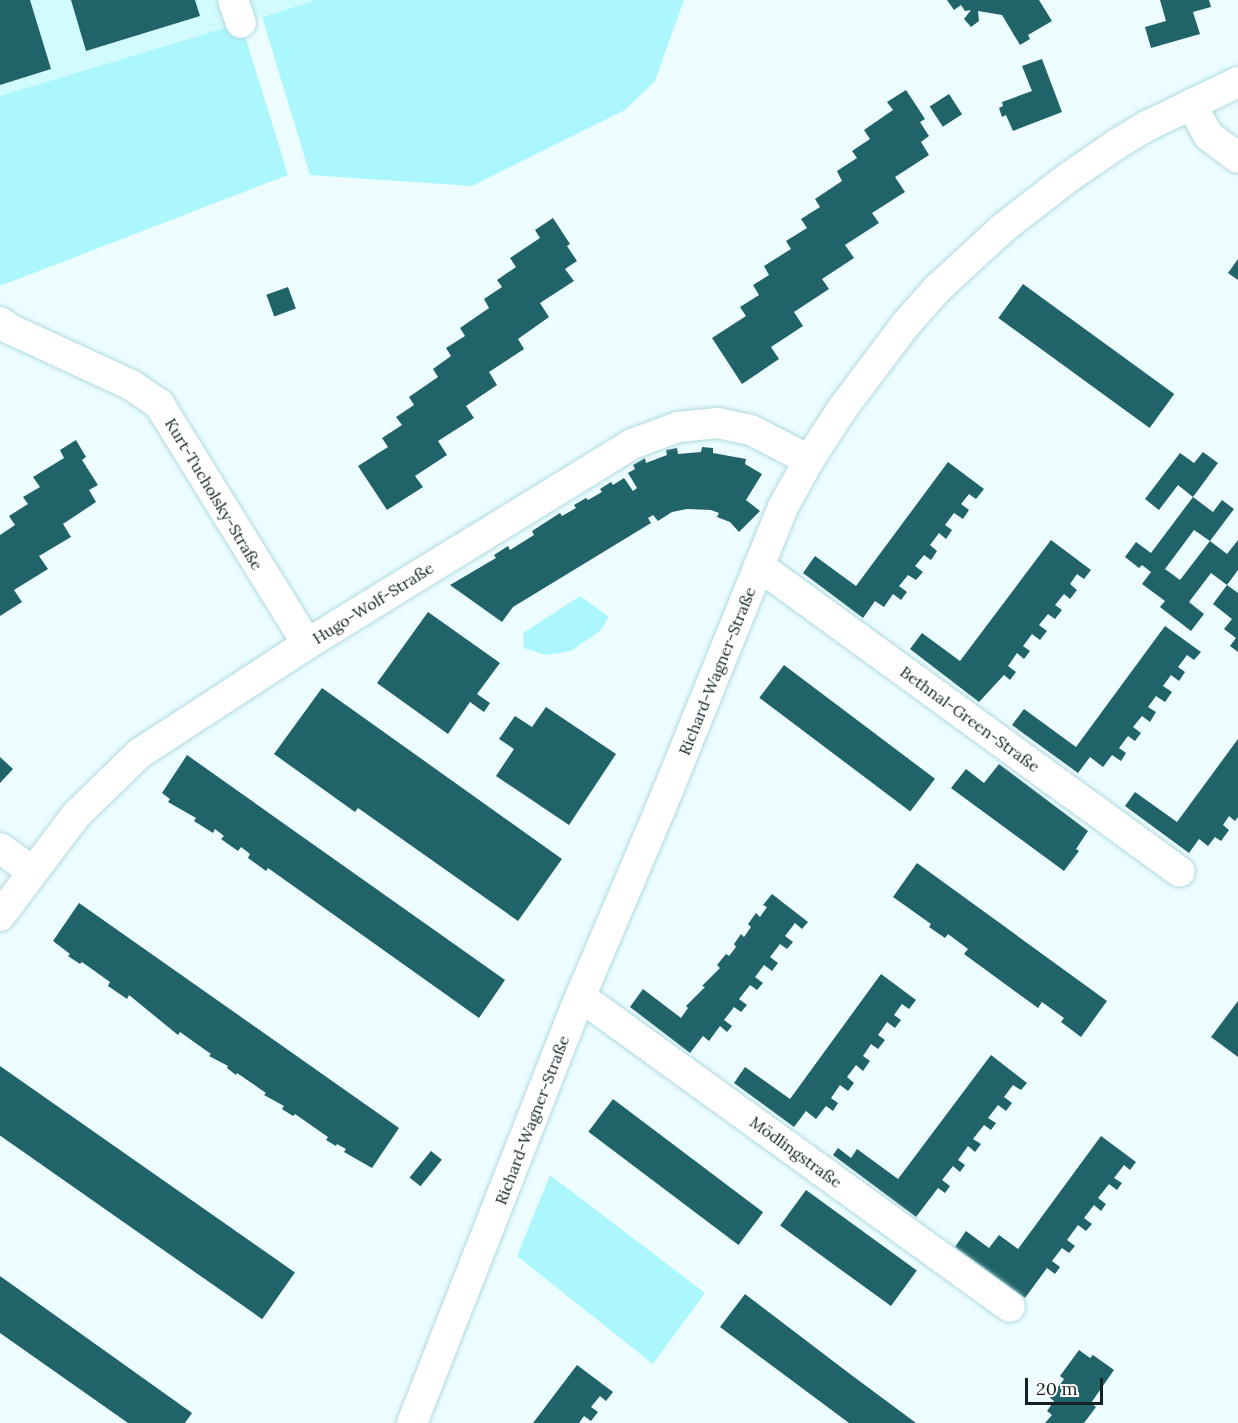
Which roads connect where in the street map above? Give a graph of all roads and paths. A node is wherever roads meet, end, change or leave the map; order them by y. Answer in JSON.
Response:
{"nodes":[{"id":1,"x":1238,"y":82,"type":"edge"},
{"id":2,"x":1191,"y":104,"type":"junction"},
{"id":3,"x":1238,"y":158,"type":"edge"},
{"id":4,"x":0,"y":322,"type":"edge"},
{"id":5,"x":809,"y":460,"type":"junction"},
{"id":6,"x":759,"y":566,"type":"junction"},
{"id":7,"x":307,"y":644,"type":"junction"},
{"id":8,"x":0,"y":848,"type":"edge"},
{"id":9,"x":32,"y":872,"type":"junction"},
{"id":10,"x":1180,"y":872,"type":"dead end"},
{"id":11,"x":0,"y":916,"type":"edge"},
{"id":12,"x":581,"y":997,"type":"junction"},
{"id":13,"x":1010,"y":1307,"type":"dead end"},
{"id":14,"x":412,"y":1423,"type":"edge"}],
"edges":[{"from":1,"to":2,"type":"street","name":"Richard-Wagner-Straße"},
{"from":2,"to":3,"type":"street"},
{"from":2,"to":5,"type":"street","name":"Richard-Wagner-Straße"},
{"from":4,"to":7,"type":"street","name":"Kurt-Tucholsky-Straße"},
{"from":5,"to":6,"type":"street","name":"Richard-Wagner-Straße"},
{"from":5,"to":7,"type":"street","name":"Hugo-Wolf-Straße"},
{"from":6,"to":10,"type":"street","name":"Bethnal-Green-Straße"},
{"from":6,"to":12,"type":"street","name":"Richard-Wagner-Straße"},
{"from":7,"to":9,"type":"street","name":"Hugo-Wolf-Straße"},
{"from":8,"to":9,"type":"street"},
{"from":9,"to":11,"type":"street","name":"Hugo-Wolf-Straße"},
{"from":12,"to":13,"type":"street","name":"Mödlingstraße"},
{"from":12,"to":14,"type":"street","name":"Richard-Wagner-Straße"}]}
